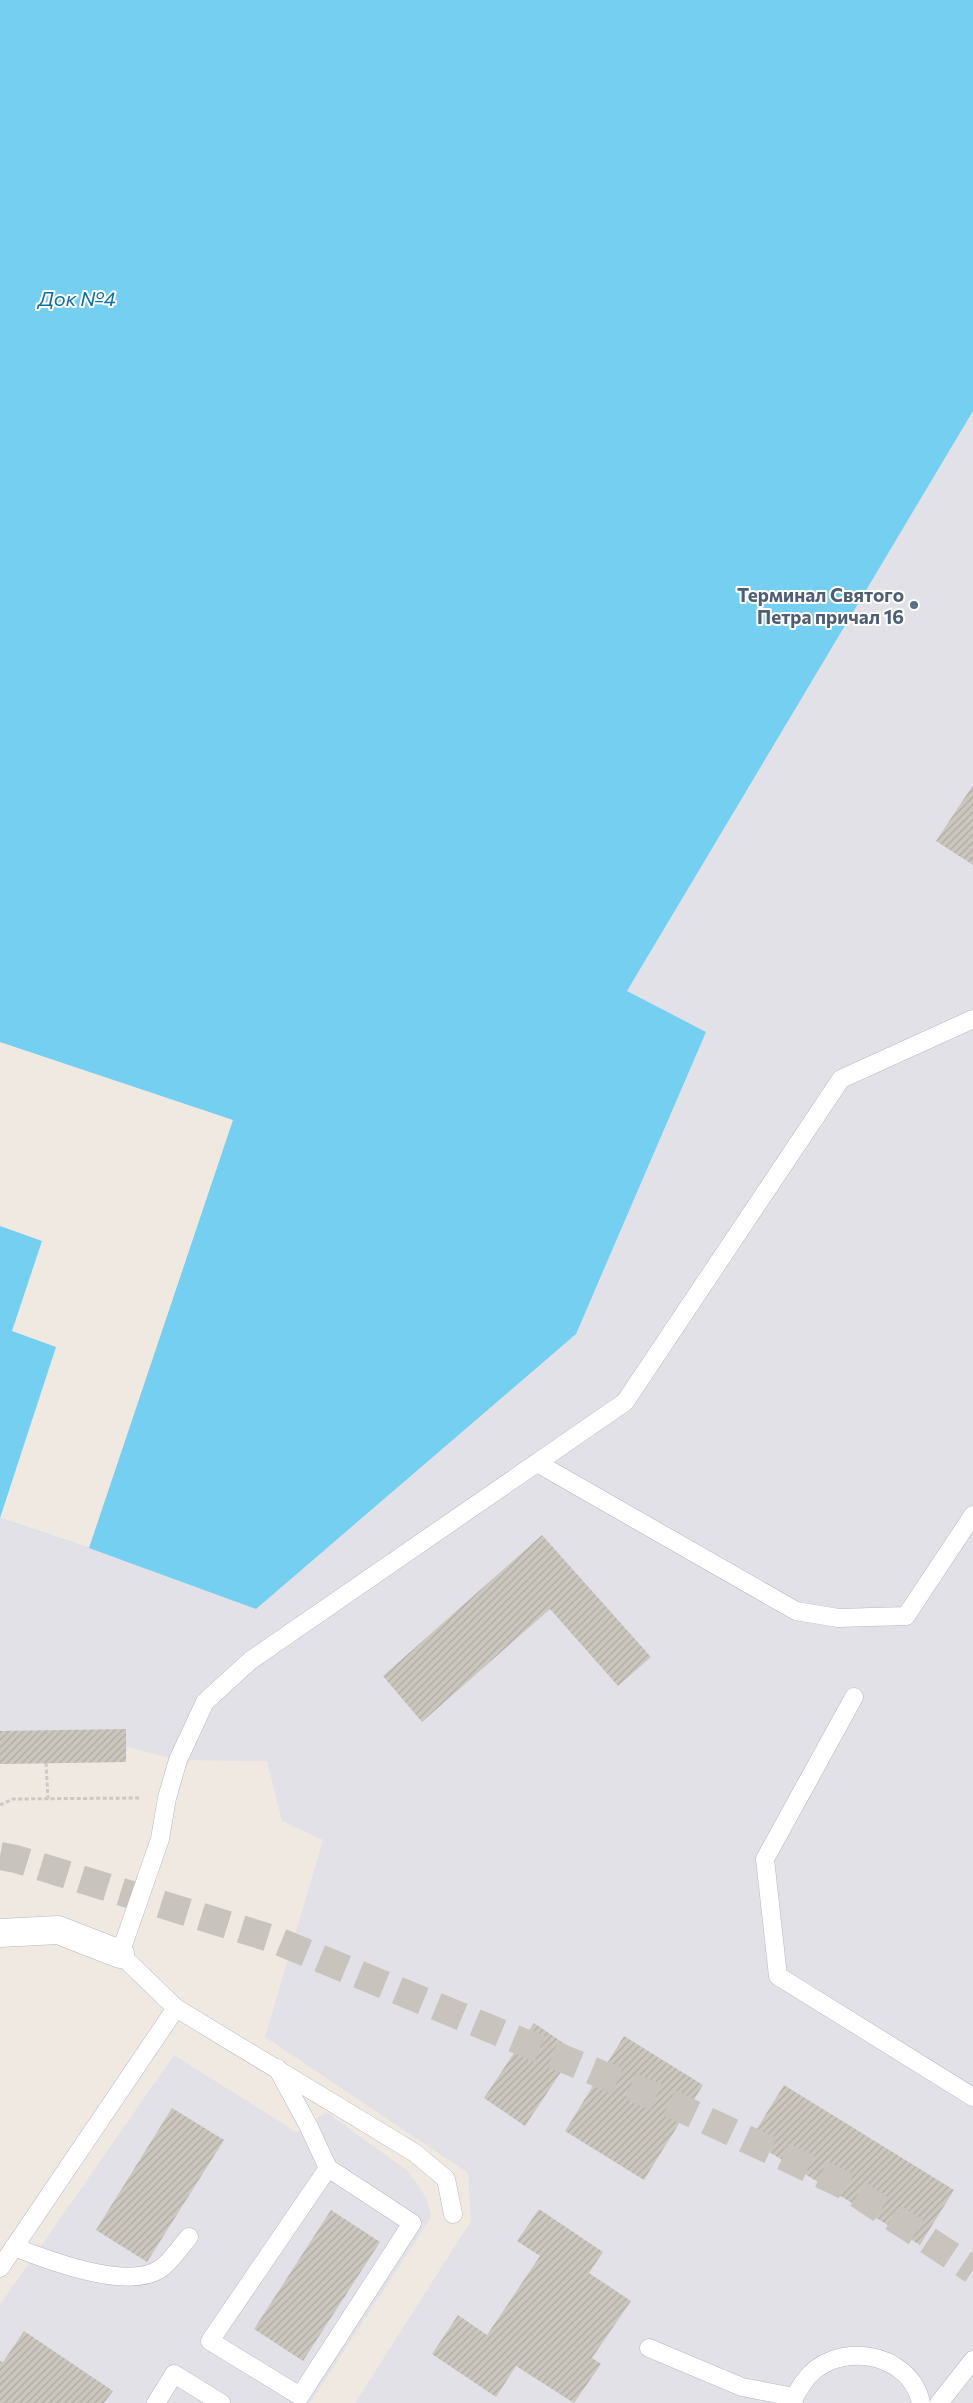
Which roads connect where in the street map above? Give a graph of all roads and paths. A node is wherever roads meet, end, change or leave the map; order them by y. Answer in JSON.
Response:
{"nodes":[{"id":1,"x":973,"y":1020,"type":"edge"},
{"id":2,"x":539,"y":1464,"type":"junction"},
{"id":3,"x":973,"y":1515,"type":"edge"},
{"id":4,"x":854,"y":1697,"type":"dead end"},
{"id":5,"x":46,"y":1763,"type":"dead end"},
{"id":6,"x":167,"y":1798,"type":"junction"},
{"id":7,"x":48,"y":1799,"type":"junction"},
{"id":8,"x":0,"y":1805,"type":"edge"},
{"id":9,"x":0,"y":1933,"type":"edge"},
{"id":10,"x":120,"y":1954,"type":"junction"},
{"id":11,"x":176,"y":2008,"type":"junction"},
{"id":12,"x":277,"y":2068,"type":"junction"},
{"id":13,"x":973,"y":2097,"type":"edge"},
{"id":14,"x":328,"y":2168,"type":"junction"},
{"id":15,"x":453,"y":2214,"type":"dead end"},
{"id":16,"x":189,"y":2237,"type":"dead end"},
{"id":17,"x":14,"y":2247,"type":"junction"},
{"id":18,"x":0,"y":2268,"type":"edge"},
{"id":19,"x":649,"y":2348,"type":"dead end"},
{"id":20,"x":973,"y":2360,"type":"edge"},
{"id":21,"x":793,"y":2400,"type":"edge"},
{"id":22,"x":156,"y":2403,"type":"edge"},
{"id":23,"x":221,"y":2403,"type":"edge"},
{"id":24,"x":921,"y":2403,"type":"edge"},
{"id":25,"x":939,"y":2403,"type":"edge"}],
"edges":[{"from":1,"to":2,"type":"lane"},
{"from":2,"to":3,"type":"lane"},
{"from":2,"to":6,"type":"lane"},
{"from":4,"to":13,"type":"lane"},
{"from":5,"to":7,"type":"path"},
{"from":6,"to":7,"type":"path"},
{"from":6,"to":10,"type":"lane"},
{"from":7,"to":8,"type":"path"},
{"from":9,"to":10,"type":"street"},
{"from":10,"to":11,"type":"lane"},
{"from":11,"to":12,"type":"lane"},
{"from":11,"to":17,"type":"lane"},
{"from":12,"to":14,"type":"lane"},
{"from":12,"to":15,"type":"lane"},
{"from":14,"to":14,"type":"lane"},
{"from":16,"to":17,"type":"lane"},
{"from":17,"to":18,"type":"lane"},
{"from":19,"to":21,"type":"lane"},
{"from":20,"to":25,"type":"lane"},
{"from":21,"to":24,"type":"lane"},
{"from":22,"to":23,"type":"lane"}]}
